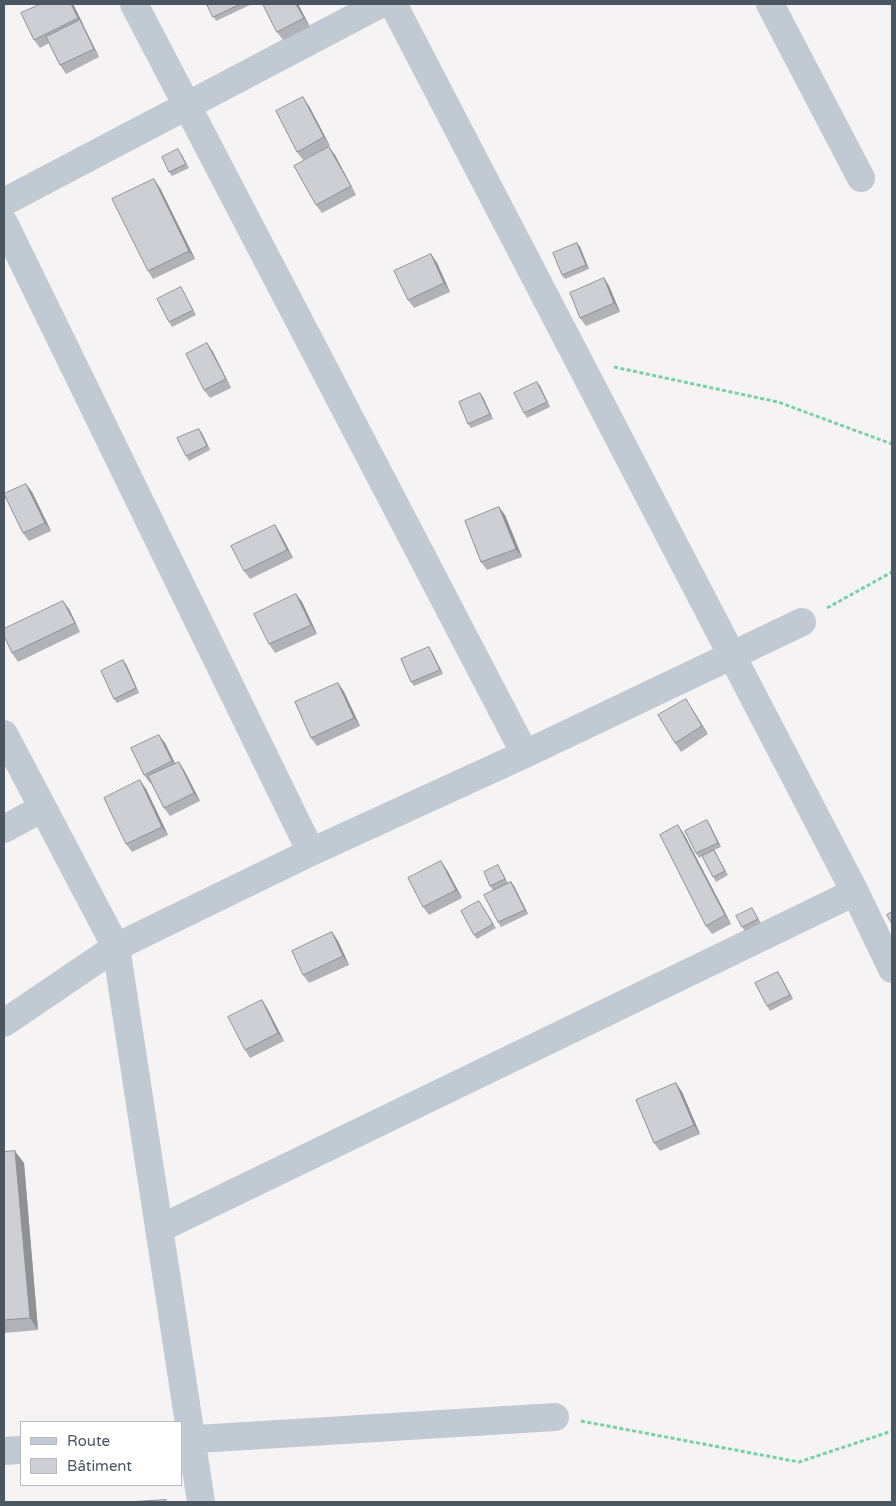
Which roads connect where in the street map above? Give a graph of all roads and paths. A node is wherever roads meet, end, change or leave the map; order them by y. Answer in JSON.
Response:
{"nodes":[{"id":1,"x":134,"y":4,"type":"edge"},
{"id":2,"x":380,"y":4,"type":"edge"},
{"id":3,"x":394,"y":4,"type":"edge"},
{"id":4,"x":770,"y":4,"type":"edge"},
{"id":5,"x":187,"y":105,"type":"junction"},
{"id":6,"x":860,"y":178,"type":"dead end"},
{"id":7,"x":4,"y":202,"type":"edge"},
{"id":8,"x":4,"y":223,"type":"edge"},
{"id":9,"x":578,"y":360,"type":"junction"},
{"id":10,"x":892,"y":444,"type":"edge"},
{"id":11,"x":892,"y":572,"type":"edge"},
{"id":12,"x":802,"y":622,"type":"joint"},
{"id":13,"x":732,"y":655,"type":"junction"},
{"id":14,"x":4,"y":734,"type":"edge"},
{"id":15,"x":525,"y":754,"type":"junction"},
{"id":16,"x":43,"y":808,"type":"junction"},
{"id":17,"x":4,"y":829,"type":"edge"},
{"id":18,"x":311,"y":852,"type":"junction"},
{"id":19,"x":855,"y":892,"type":"junction"},
{"id":20,"x":116,"y":947,"type":"junction"},
{"id":21,"x":892,"y":969,"type":"edge"},
{"id":22,"x":4,"y":1023,"type":"edge"},
{"id":23,"x":159,"y":1229,"type":"junction"},
{"id":24,"x":555,"y":1417,"type":"joint"},
{"id":25,"x":892,"y":1431,"type":"edge"},
{"id":26,"x":186,"y":1440,"type":"edge"},
{"id":27,"x":20,"y":1450,"type":"edge"},
{"id":28,"x":4,"y":1451,"type":"edge"},
{"id":29,"x":201,"y":1502,"type":"edge"}],
"edges":[{"from":1,"to":5,"type":"street"},
{"from":2,"to":5,"type":"street"},
{"from":3,"to":9,"type":"street"},
{"from":4,"to":6,"type":"street"},
{"from":5,"to":7,"type":"street"},
{"from":5,"to":15,"type":"street"},
{"from":8,"to":18,"type":"street"},
{"from":9,"to":10,"type":"path"},
{"from":9,"to":13,"type":"street"},
{"from":11,"to":12,"type":"path"},
{"from":12,"to":13,"type":"street"},
{"from":13,"to":15,"type":"street"},
{"from":13,"to":19,"type":"street"},
{"from":14,"to":16,"type":"street"},
{"from":15,"to":18,"type":"street"},
{"from":16,"to":17,"type":"street"},
{"from":16,"to":20,"type":"street"},
{"from":18,"to":20,"type":"street"},
{"from":19,"to":21,"type":"street"},
{"from":19,"to":23,"type":"street"},
{"from":20,"to":22,"type":"street"},
{"from":20,"to":23,"type":"street"},
{"from":23,"to":26,"type":"street"},
{"from":24,"to":25,"type":"path"},
{"from":24,"to":26,"type":"street"},
{"from":26,"to":29,"type":"street"},
{"from":27,"to":28,"type":"street"}]}
